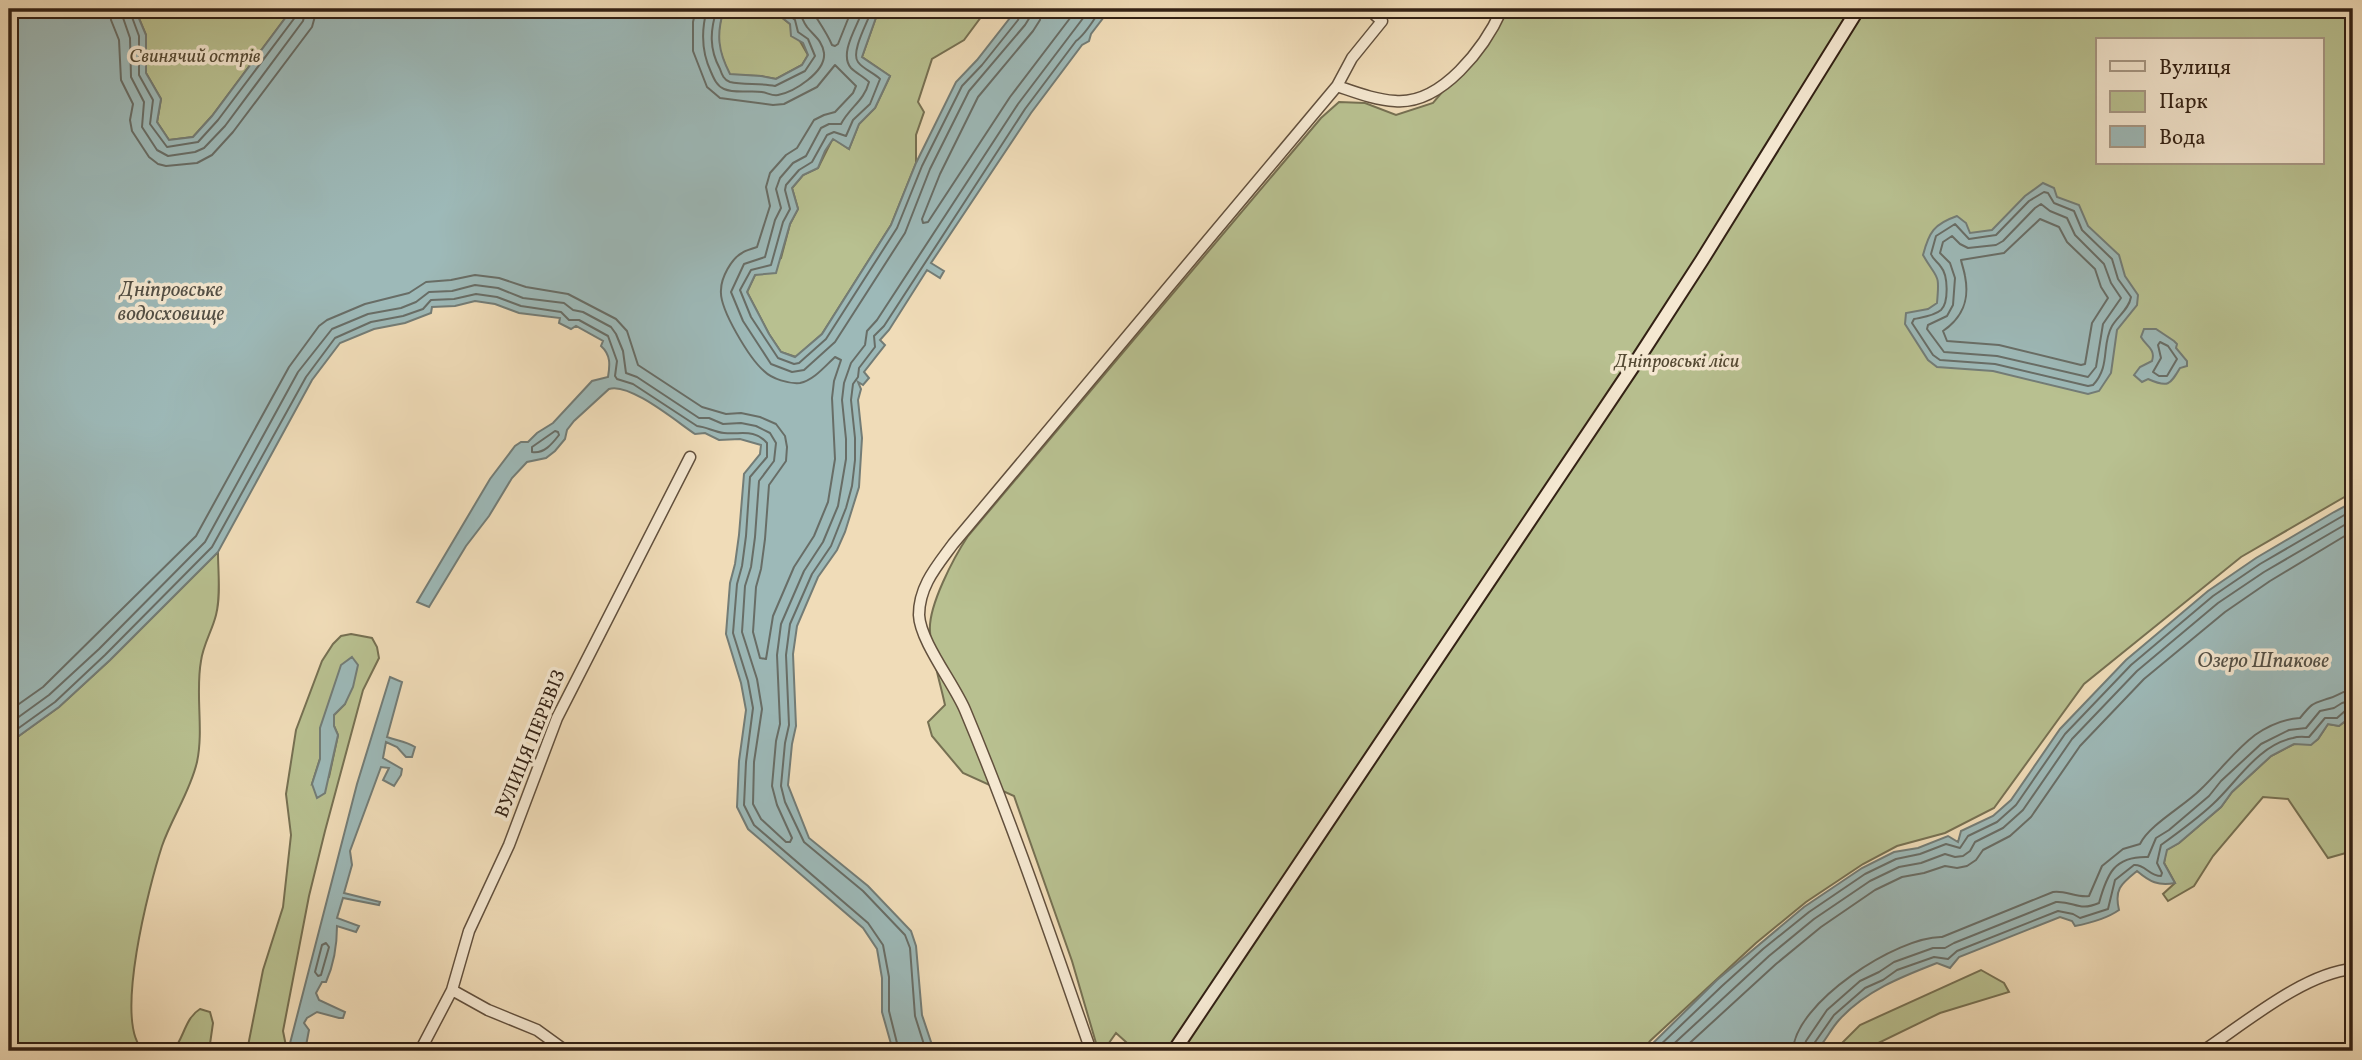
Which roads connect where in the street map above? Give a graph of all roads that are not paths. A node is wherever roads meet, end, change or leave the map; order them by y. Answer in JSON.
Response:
{"nodes":[{"id":1,"x":1502,"y":9,"type":"edge"},
{"id":2,"x":1858,"y":9,"type":"edge"},
{"id":3,"x":1374,"y":15,"type":"dead end"},
{"id":4,"x":1337,"y":86,"type":"junction"},
{"id":5,"x":690,"y":457,"type":"dead end"},
{"id":6,"x":2353,"y":969,"type":"edge"},
{"id":7,"x":452,"y":990,"type":"junction"},
{"id":8,"x":421,"y":1051,"type":"edge"},
{"id":9,"x":566,"y":1051,"type":"edge"},
{"id":10,"x":1091,"y":1051,"type":"edge"},
{"id":11,"x":1174,"y":1051,"type":"edge"},
{"id":12,"x":2203,"y":1051,"type":"edge"}],
"edges":[{"from":1,"to":4,"type":"street"},
{"from":2,"to":11,"type":"main road"},
{"from":3,"to":4,"type":"street"},
{"from":4,"to":10,"type":"street"},
{"from":5,"to":7,"type":"street","name":"ВУЛИЦЯ ПЕРЕВІЗ"},
{"from":6,"to":12,"type":"street"},
{"from":7,"to":8,"type":"street","name":"ВУЛИЦЯ ПЕРЕВІЗ"},
{"from":7,"to":9,"type":"street"}]}
